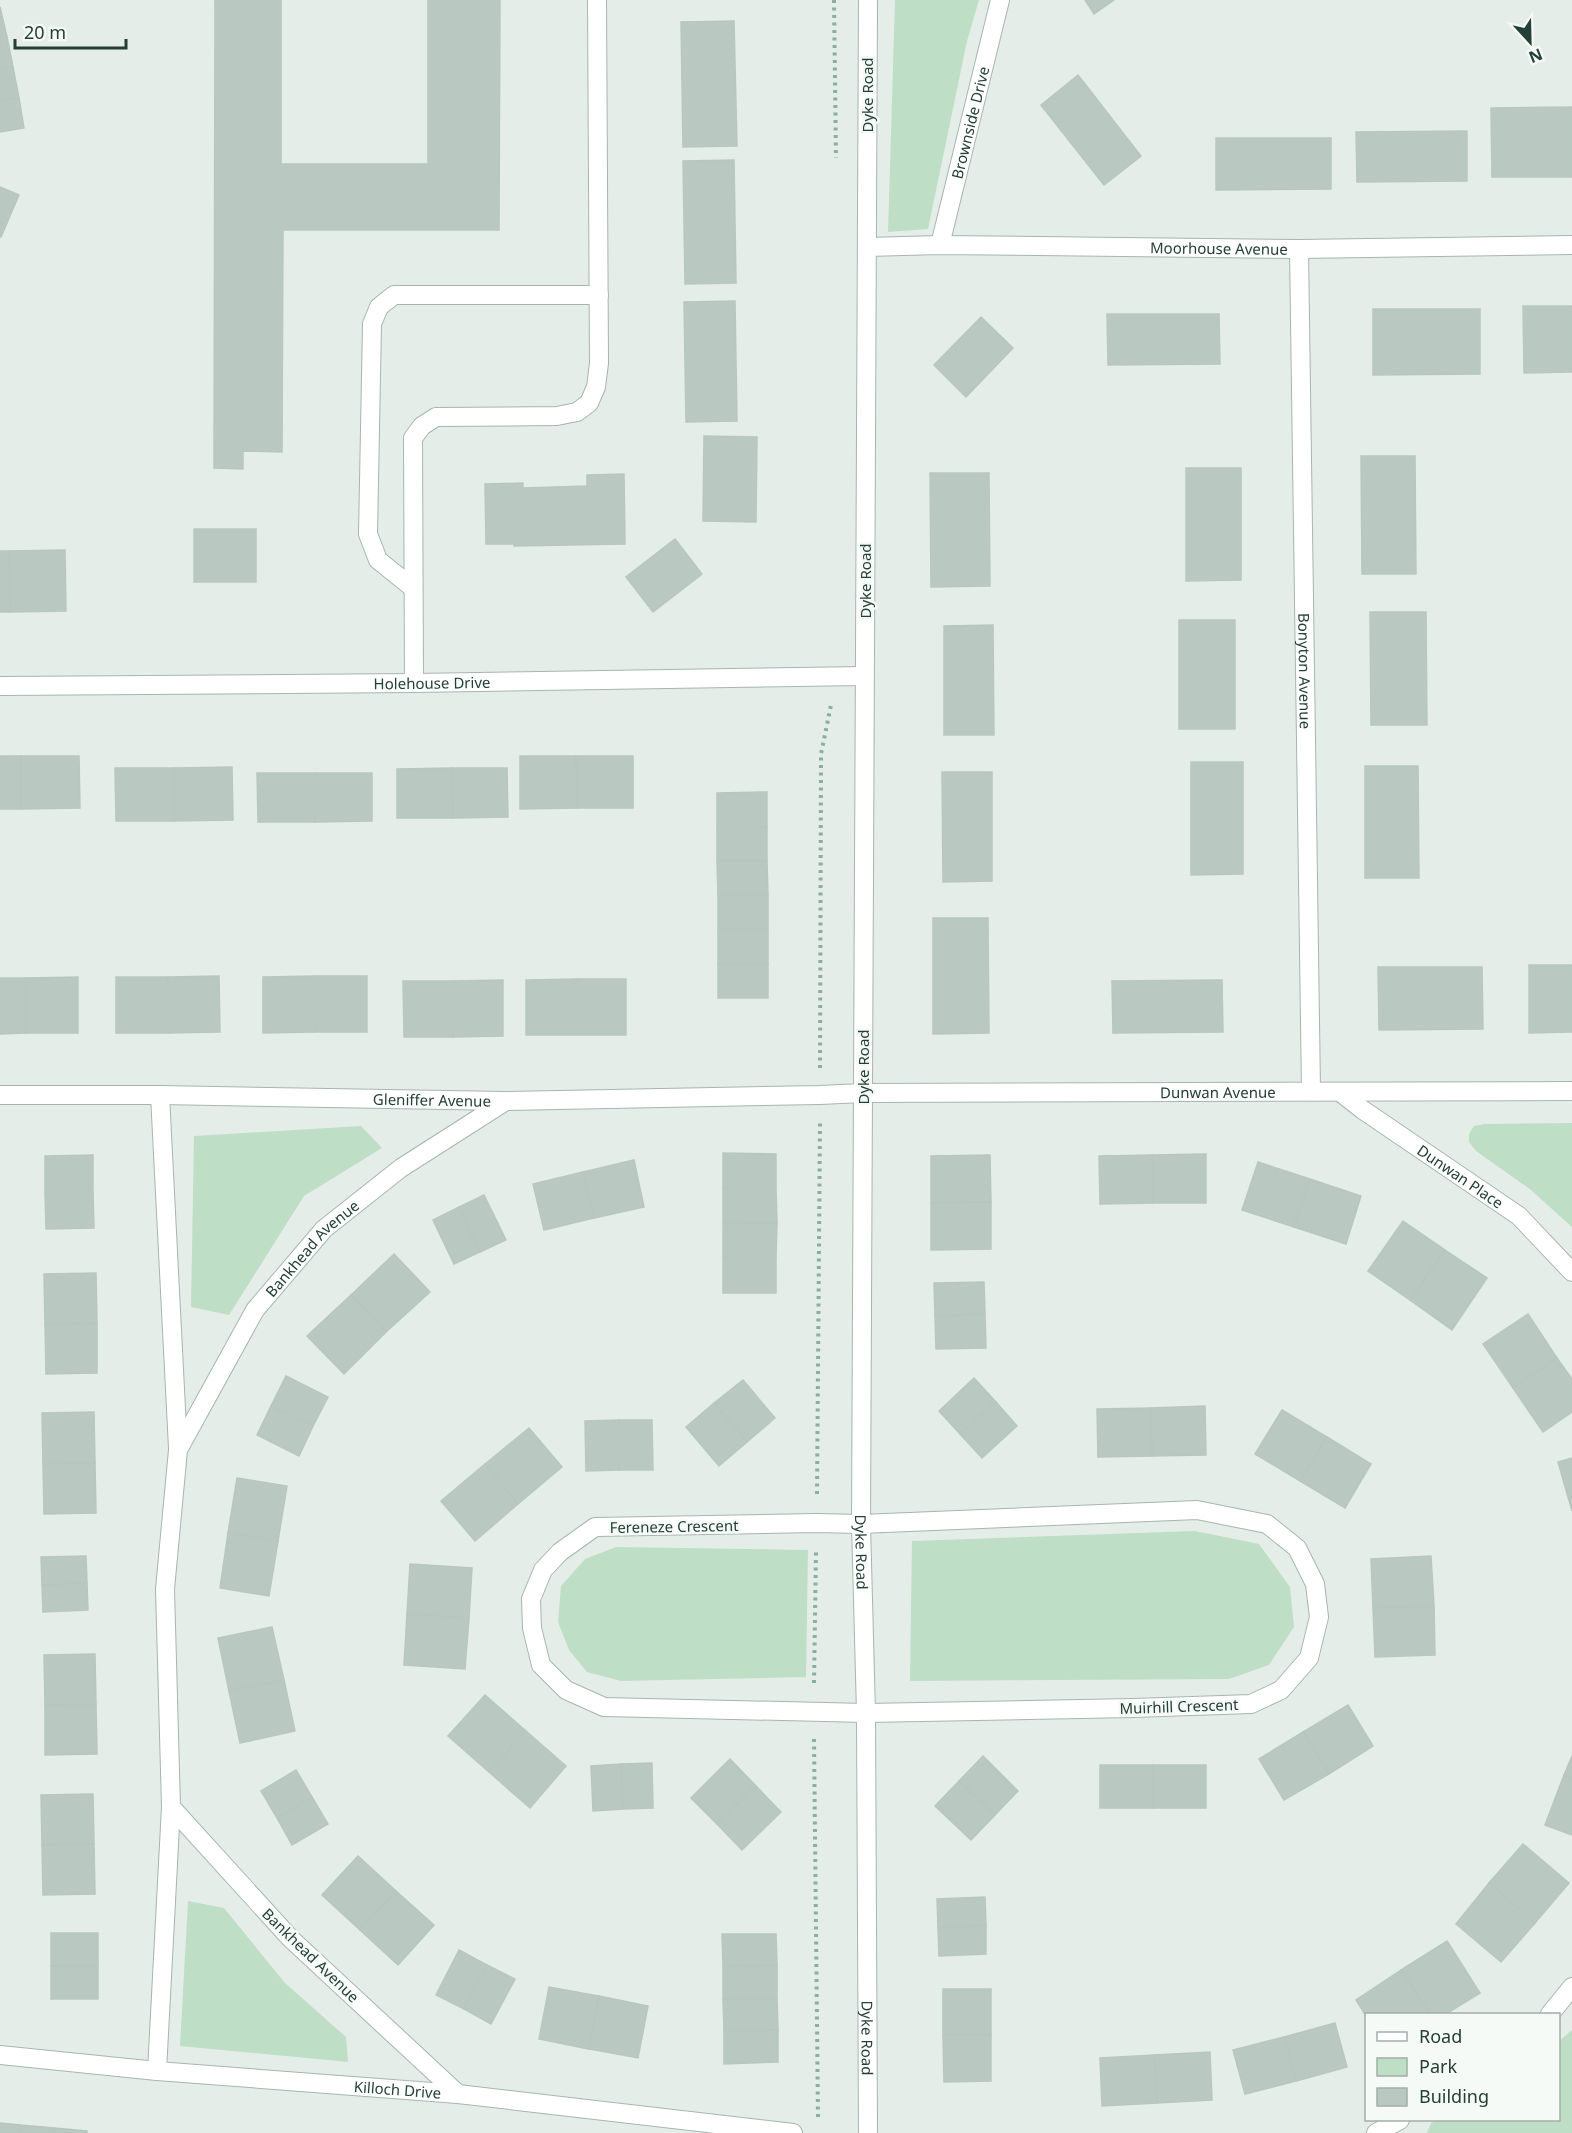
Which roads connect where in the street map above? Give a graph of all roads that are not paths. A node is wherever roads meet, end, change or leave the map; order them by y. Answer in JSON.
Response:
{"nodes":[{"id":1,"x":597,"y":0,"type":"edge"},
{"id":2,"x":868,"y":0,"type":"edge"},
{"id":3,"x":1000,"y":0,"type":"edge"},
{"id":4,"x":940,"y":245,"type":"junction"},
{"id":5,"x":1572,"y":245,"type":"edge"},
{"id":6,"x":867,"y":247,"type":"junction"},
{"id":7,"x":1299,"y":249,"type":"junction"},
{"id":8,"x":599,"y":295,"type":"junction"},
{"id":9,"x":413,"y":588,"type":"junction"},
{"id":10,"x":864,"y":676,"type":"junction"},
{"id":11,"x":414,"y":684,"type":"junction"},
{"id":12,"x":0,"y":686,"type":"edge"},
{"id":13,"x":1311,"y":1091,"type":"junction"},
{"id":14,"x":1572,"y":1091,"type":"edge"},
{"id":15,"x":1340,"y":1092,"type":"junction"},
{"id":16,"x":863,"y":1093,"type":"junction"},
{"id":17,"x":0,"y":1095,"type":"edge"},
{"id":18,"x":160,"y":1095,"type":"junction"},
{"id":19,"x":506,"y":1101,"type":"junction"},
{"id":20,"x":1572,"y":1272,"type":"edge"},
{"id":21,"x":178,"y":1450,"type":"junction"},
{"id":22,"x":861,"y":1524,"type":"junction"},
{"id":23,"x":866,"y":1713,"type":"junction"},
{"id":24,"x":171,"y":1807,"type":"junction"},
{"id":25,"x":1572,"y":1987,"type":"edge"},
{"id":26,"x":1551,"y":2013,"type":"edge"},
{"id":27,"x":0,"y":2055,"type":"edge"},
{"id":28,"x":157,"y":2071,"type":"junction"},
{"id":29,"x":458,"y":2094,"type":"junction"},
{"id":30,"x":1398,"y":2121,"type":"edge"},
{"id":31,"x":793,"y":2133,"type":"edge"},
{"id":32,"x":868,"y":2133,"type":"edge"},
{"id":33,"x":1376,"y":2133,"type":"edge"}],
"edges":[{"from":1,"to":8,"type":"street"},
{"from":2,"to":6,"type":"street","name":"Dyke Road"},
{"from":3,"to":4,"type":"street","name":"Brownside Drive"},
{"from":4,"to":6,"type":"street","name":"Moorhouse Avenue"},
{"from":4,"to":7,"type":"street","name":"Moorhouse Avenue"},
{"from":5,"to":7,"type":"street","name":"Moorhouse Avenue"},
{"from":6,"to":10,"type":"street","name":"Dyke Road"},
{"from":7,"to":13,"type":"street","name":"Bonyton Avenue"},
{"from":8,"to":9,"type":"street"},
{"from":8,"to":9,"type":"street"},
{"from":9,"to":11,"type":"street"},
{"from":10,"to":11,"type":"street","name":"Holehouse Drive"},
{"from":10,"to":16,"type":"street","name":"Dyke Road"},
{"from":11,"to":12,"type":"street","name":"Holehouse Drive"},
{"from":13,"to":15,"type":"street","name":"Dunwan Avenue"},
{"from":13,"to":16,"type":"street","name":"Dunwan Avenue"},
{"from":14,"to":15,"type":"street","name":"Dunwan Avenue"},
{"from":15,"to":20,"type":"street","name":"Dunwan Place"},
{"from":16,"to":19,"type":"street","name":"Gleniffer Avenue"},
{"from":16,"to":22,"type":"street","name":"Dyke Road"},
{"from":17,"to":18,"type":"street","name":"Gleniffer Avenue"},
{"from":18,"to":19,"type":"street","name":"Gleniffer Avenue"},
{"from":18,"to":21,"type":"street","name":"Bankhead Avenue"},
{"from":19,"to":21,"type":"street","name":"Bankhead Avenue"},
{"from":21,"to":24,"type":"street","name":"Bankhead Avenue"},
{"from":22,"to":23,"type":"street","name":"Dyke Road"},
{"from":22,"to":23,"type":"street","name":"Fereneze Crescent"},
{"from":22,"to":23,"type":"street","name":"Muirhill Crescent"},
{"from":23,"to":32,"type":"street","name":"Dyke Road"},
{"from":24,"to":28,"type":"street","name":"Bankhead Avenue"},
{"from":24,"to":29,"type":"street","name":"Bankhead Avenue"},
{"from":25,"to":26,"type":"street"},
{"from":27,"to":28,"type":"street","name":"Killoch Drive"},
{"from":28,"to":29,"type":"street","name":"Killoch Drive"},
{"from":29,"to":31,"type":"street","name":"Killoch Drive"},
{"from":30,"to":33,"type":"street"}]}
